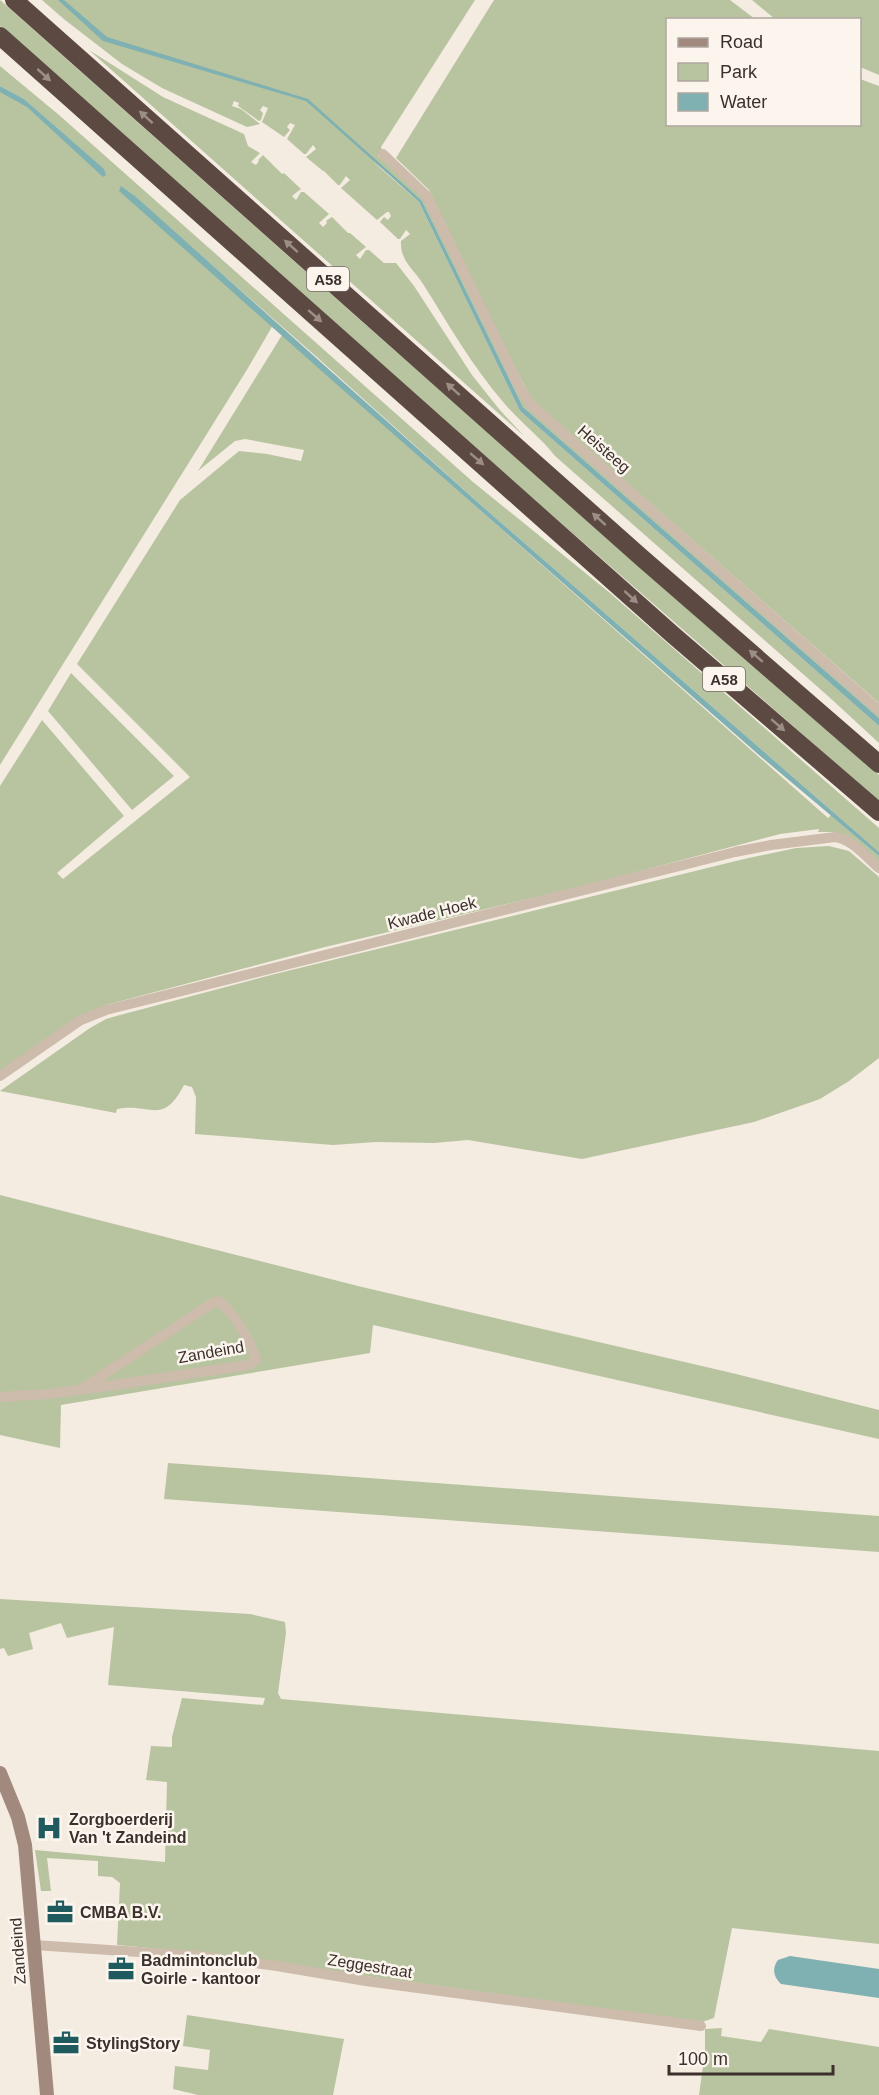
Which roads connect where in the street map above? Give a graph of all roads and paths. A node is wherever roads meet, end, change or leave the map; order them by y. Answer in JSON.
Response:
{"nodes":[{"id":1,"x":14,"y":0,"type":"edge"},
{"id":2,"x":0,"y":36,"type":"edge"},
{"id":3,"x":383,"y":154,"type":"dead end"},
{"id":4,"x":879,"y":710,"type":"edge"},
{"id":5,"x":879,"y":764,"type":"edge"},
{"id":6,"x":879,"y":812,"type":"edge"},
{"id":7,"x":879,"y":868,"type":"edge"},
{"id":8,"x":0,"y":1076,"type":"edge"},
{"id":9,"x":80,"y":1390,"type":"junction"},
{"id":10,"x":0,"y":1397,"type":"edge"},
{"id":11,"x":0,"y":1773,"type":"edge"},
{"id":12,"x":34,"y":1944,"type":"junction"},
{"id":13,"x":701,"y":2026,"type":"dead end"},
{"id":14,"x":46,"y":2095,"type":"edge"}],
"edges":[{"from":5,"to":1,"type":"highway","number":"A58","one_way":true},
{"from":2,"to":6,"type":"highway","number":"A58","one_way":true},
{"from":3,"to":4,"type":"street","name":"Heisteeg"},
{"from":7,"to":8,"type":"street","name":"Kwade Hoek"},
{"from":9,"to":9,"type":"street","name":"Zandeind"},
{"from":9,"to":10,"type":"street","name":"Zandeind"},
{"from":11,"to":12,"type":"street","name":"Zandeind"},
{"from":12,"to":13,"type":"street","name":"Zeggestraat"},
{"from":12,"to":14,"type":"street","name":"Zandeind"}]}
